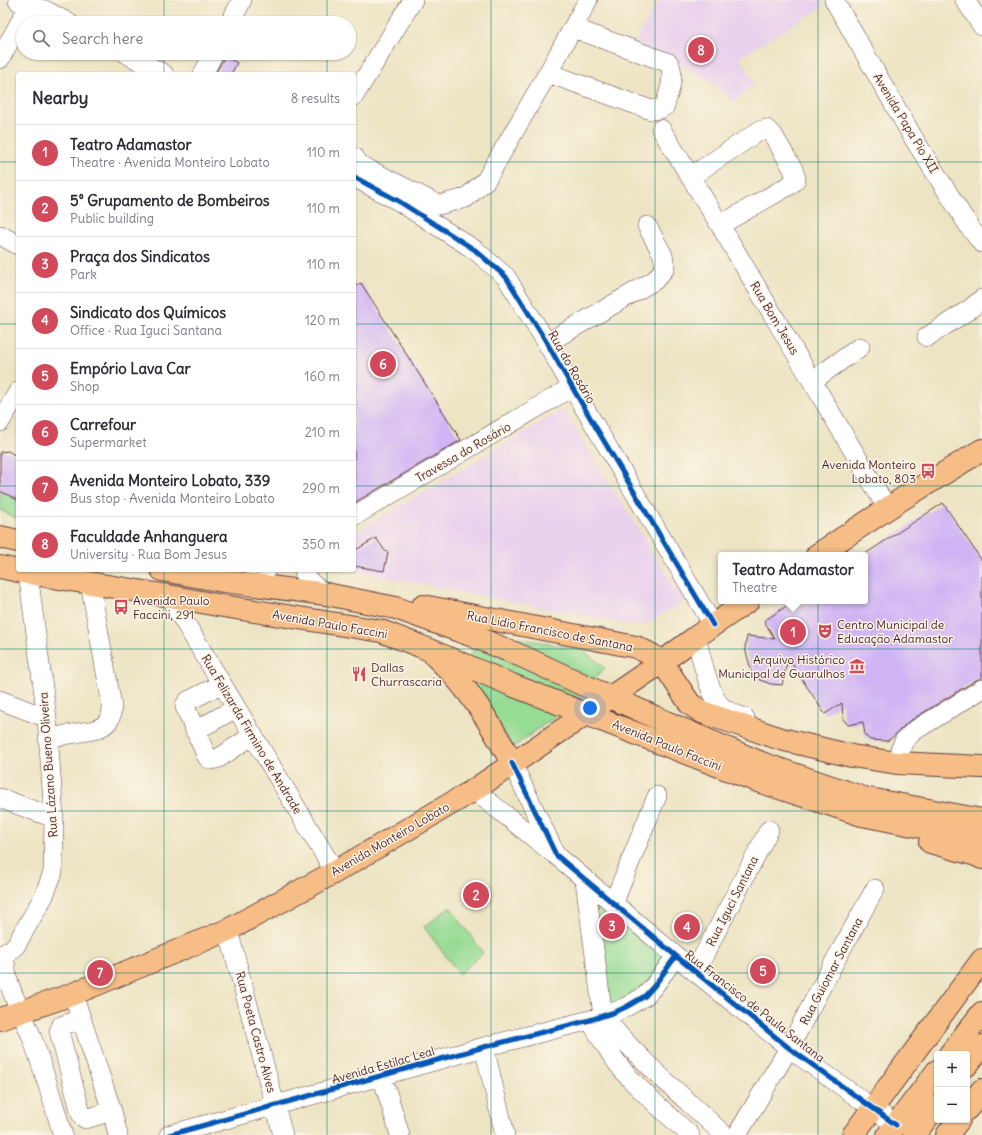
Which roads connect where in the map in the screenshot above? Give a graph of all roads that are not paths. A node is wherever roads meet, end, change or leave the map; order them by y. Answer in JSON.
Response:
{"nodes":[{"id":1,"x":242,"y":0,"type":"edge"},
{"id":2,"x":413,"y":0,"type":"edge"},
{"id":3,"x":588,"y":0,"type":"edge"},
{"id":4,"x":834,"y":0,"type":"edge"},
{"id":5,"x":965,"y":0,"type":"edge"},
{"id":6,"x":26,"y":2,"type":"edge"},
{"id":7,"x":20,"y":16,"type":"edge"},
{"id":8,"x":56,"y":16,"type":"edge"},
{"id":9,"x":234,"y":16,"type":"edge"},
{"id":10,"x":16,"y":24,"type":"edge"},
{"id":11,"x":982,"y":26,"type":"edge"},
{"id":12,"x":573,"y":28,"type":"junction"},
{"id":13,"x":0,"y":59,"type":"edge"},
{"id":14,"x":138,"y":60,"type":"edge"},
{"id":15,"x":210,"y":60,"type":"edge"},
{"id":16,"x":160,"y":72,"type":"edge"},
{"id":17,"x":204,"y":72,"type":"edge"},
{"id":18,"x":548,"y":73,"type":"junction"},
{"id":19,"x":356,"y":93,"type":"edge"},
{"id":20,"x":661,"y":129,"type":"dead end"},
{"id":21,"x":356,"y":160,"type":"edge"},
{"id":22,"x":690,"y":177,"type":"junction"},
{"id":23,"x":356,"y":178,"type":"edge"},
{"id":24,"x":720,"y":225,"type":"junction"},
{"id":25,"x":647,"y":226,"type":"dead end"},
{"id":26,"x":0,"y":235,"type":"edge"},
{"id":27,"x":982,"y":243,"type":"edge"},
{"id":28,"x":16,"y":245,"type":"edge"},
{"id":29,"x":982,"y":299,"type":"edge"},
{"id":30,"x":927,"y":337,"type":"dead end"},
{"id":31,"x":547,"y":343,"type":"junction"},
{"id":32,"x":860,"y":347,"type":"dead end"},
{"id":33,"x":812,"y":381,"type":"junction"},
{"id":34,"x":572,"y":387,"type":"junction"},
{"id":35,"x":16,"y":395,"type":"edge"},
{"id":36,"x":0,"y":422,"type":"edge"},
{"id":37,"x":982,"y":450,"type":"edge"},
{"id":38,"x":887,"y":508,"type":"junction"},
{"id":39,"x":356,"y":515,"type":"edge"},
{"id":40,"x":0,"y":537,"type":"edge"},
{"id":41,"x":16,"y":541,"type":"edge"},
{"id":42,"x":0,"y":550,"type":"edge"},
{"id":43,"x":821,"y":552,"type":"edge"},
{"id":44,"x":16,"y":553,"type":"edge"},
{"id":45,"x":0,"y":567,"type":"edge"},
{"id":46,"x":16,"y":570,"type":"edge"},
{"id":47,"x":23,"y":572,"type":"edge"},
{"id":48,"x":173,"y":572,"type":"edge"},
{"id":49,"x":263,"y":572,"type":"edge"},
{"id":50,"x":305,"y":572,"type":"edge"},
{"id":51,"x":28,"y":573,"type":"junction"},
{"id":52,"x":223,"y":581,"type":"junction"},
{"id":53,"x":90,"y":583,"type":"junction"},
{"id":54,"x":246,"y":584,"type":"junction"},
{"id":55,"x":124,"y":588,"type":"junction"},
{"id":56,"x":326,"y":594,"type":"junction"},
{"id":57,"x":169,"y":596,"type":"junction"},
{"id":58,"x":744,"y":604,"type":"edge"},
{"id":59,"x":396,"y":608,"type":"junction"},
{"id":60,"x":714,"y":624,"type":"junction"},
{"id":61,"x":696,"y":637,"type":"junction"},
{"id":62,"x":428,"y":649,"type":"junction"},
{"id":63,"x":662,"y":662,"type":"junction"},
{"id":64,"x":222,"y":684,"type":"junction"},
{"id":65,"x":982,"y":689,"type":"edge"},
{"id":66,"x":610,"y":697,"type":"junction"},
{"id":67,"x":0,"y":700,"type":"edge"},
{"id":68,"x":236,"y":708,"type":"junction"},
{"id":69,"x":586,"y":713,"type":"junction"},
{"id":70,"x":47,"y":718,"type":"junction"},
{"id":71,"x":196,"y":731,"type":"junction"},
{"id":72,"x":253,"y":736,"type":"junction"},
{"id":73,"x":48,"y":738,"type":"junction"},
{"id":74,"x":512,"y":763,"type":"junction"},
{"id":75,"x":899,"y":763,"type":"junction"},
{"id":76,"x":982,"y":767,"type":"edge"},
{"id":77,"x":759,"y":772,"type":"junction"},
{"id":78,"x":474,"y":790,"type":"junction"},
{"id":79,"x":657,"y":796,"type":"dead end"},
{"id":80,"x":0,"y":798,"type":"edge"},
{"id":81,"x":862,"y":815,"type":"junction"},
{"id":82,"x":54,"y":818,"type":"junction"},
{"id":83,"x":982,"y":820,"type":"edge"},
{"id":84,"x":769,"y":830,"type":"dead end"},
{"id":85,"x":982,"y":839,"type":"edge"},
{"id":86,"x":556,"y":855,"type":"junction"},
{"id":87,"x":982,"y":858,"type":"edge"},
{"id":88,"x":335,"y":872,"type":"junction"},
{"id":89,"x":585,"y":881,"type":"junction"},
{"id":90,"x":875,"y":889,"type":"dead end"},
{"id":91,"x":613,"y":904,"type":"junction"},
{"id":92,"x":228,"y":930,"type":"junction"},
{"id":93,"x":2,"y":949,"type":"edge"},
{"id":94,"x":676,"y":956,"type":"junction"},
{"id":95,"x":982,"y":960,"type":"edge"},
{"id":96,"x":696,"y":972,"type":"junction"},
{"id":97,"x":73,"y":994,"type":"junction"},
{"id":98,"x":21,"y":1012,"type":"junction"},
{"id":99,"x":982,"y":1013,"type":"edge"},
{"id":100,"x":596,"y":1018,"type":"junction"},
{"id":101,"x":0,"y":1019,"type":"edge"},
{"id":102,"x":81,"y":1019,"type":"junction"},
{"id":103,"x":982,"y":1046,"type":"edge"},
{"id":104,"x":484,"y":1047,"type":"junction"},
{"id":105,"x":789,"y":1048,"type":"junction"},
{"id":106,"x":952,"y":1051,"type":"edge"},
{"id":107,"x":970,"y":1061,"type":"edge"},
{"id":108,"x":382,"y":1076,"type":"junction"},
{"id":109,"x":934,"y":1076,"type":"edge"},
{"id":110,"x":982,"y":1090,"type":"edge"},
{"id":111,"x":275,"y":1105,"type":"junction"},
{"id":112,"x":970,"y":1105,"type":"edge"},
{"id":113,"x":934,"y":1107,"type":"edge"},
{"id":114,"x":873,"y":1108,"type":"junction"},
{"id":115,"x":112,"y":1111,"type":"junction"},
{"id":116,"x":957,"y":1123,"type":"edge"},
{"id":117,"x":899,"y":1132,"type":"edge"},
{"id":118,"x":63,"y":1135,"type":"edge"},
{"id":119,"x":118,"y":1135,"type":"edge"},
{"id":120,"x":169,"y":1135,"type":"edge"},
{"id":121,"x":283,"y":1135,"type":"edge"},
{"id":122,"x":400,"y":1135,"type":"edge"},
{"id":123,"x":505,"y":1135,"type":"edge"},
{"id":124,"x":690,"y":1135,"type":"edge"},
{"id":125,"x":724,"y":1135,"type":"edge"},
{"id":126,"x":736,"y":1135,"type":"edge"},
{"id":127,"x":853,"y":1135,"type":"edge"},
{"id":128,"x":947,"y":1135,"type":"edge"}],
"edges":[{"from":1,"to":9,"type":"street"},
{"from":2,"to":19,"type":"street"},
{"from":3,"to":12,"type":"street"},
{"from":4,"to":27,"type":"street","name":"Avenida Papa Pio XII"},
{"from":5,"to":11,"type":"street"},
{"from":6,"to":7,"type":"street"},
{"from":6,"to":8,"type":"street"},
{"from":10,"to":13,"type":"street"},
{"from":12,"to":18,"type":"street"},
{"from":12,"to":18,"type":"street"},
{"from":14,"to":16,"type":"street"},
{"from":15,"to":17,"type":"street"},
{"from":18,"to":21,"type":"street"},
{"from":20,"to":22,"type":"street","name":"Rua Bom Jesus"},
{"from":22,"to":24,"type":"street","name":"Rua Bom Jesus"},
{"from":22,"to":24,"type":"street"},
{"from":23,"to":31,"type":"street","name":"Rua do Rosário"},
{"from":24,"to":33,"type":"street","name":"Rua Bom Jesus"},
{"from":25,"to":31,"type":"street"},
{"from":26,"to":28,"type":"street"},
{"from":29,"to":30,"type":"street"},
{"from":31,"to":34,"type":"street","name":"Rua do Rosário"},
{"from":32,"to":33,"type":"street"},
{"from":33,"to":38,"type":"street","name":"Rua Bom Jesus"},
{"from":34,"to":39,"type":"street","name":"Travessa do Rosário"},
{"from":34,"to":60,"type":"street","name":"Rua do Rosário"},
{"from":35,"to":36,"type":"street"},
{"from":37,"to":38,"type":"main road"},
{"from":38,"to":43,"type":"main road"},
{"from":40,"to":41,"type":"main road"},
{"from":42,"to":44,"type":"main road"},
{"from":45,"to":46,"type":"main road","name":"Avenida Paulo Faccini"},
{"from":47,"to":51,"type":"main road","name":"Avenida Paulo Faccini"},
{"from":48,"to":52,"type":"main road","name":"Avenida Paulo Faccini"},
{"from":49,"to":54,"type":"street"},
{"from":50,"to":56,"type":"street"},
{"from":51,"to":53,"type":"main road","name":"Avenida Paulo Faccini"},
{"from":51,"to":70,"type":"street","name":"Rua Lázano Bueno Oliveira"},
{"from":52,"to":54,"type":"main road","name":"Avenida Paulo Faccini"},
{"from":52,"to":55,"type":"main road"},
{"from":53,"to":55,"type":"main road","name":"Avenida Paulo Faccini"},
{"from":53,"to":73,"type":"street"},
{"from":54,"to":56,"type":"main road","name":"Avenida Paulo Faccini"},
{"from":55,"to":57,"type":"main road","name":"Avenida Paulo Faccini"},
{"from":56,"to":59,"type":"main road","name":"Avenida Paulo Faccini"},
{"from":57,"to":62,"type":"main road","name":"Avenida Paulo Faccini"},
{"from":57,"to":64,"type":"street","name":"Rua Felizarda Firmino de Andrade"},
{"from":58,"to":60,"type":"main road","name":"Avenida Monteiro Lobato"},
{"from":59,"to":63,"type":"main road","name":"Rua Lidio Francisco de Santana"},
{"from":59,"to":66,"type":"main road","name":"Avenida Paulo Faccini"},
{"from":60,"to":61,"type":"main road","name":"Avenida Monteiro Lobato"},
{"from":61,"to":63,"type":"main road","name":"Avenida Monteiro Lobato"},
{"from":61,"to":75,"type":"street"},
{"from":62,"to":69,"type":"main road","name":"Avenida Paulo Faccini"},
{"from":62,"to":74,"type":"main road"},
{"from":63,"to":66,"type":"main road","name":"Avenida Monteiro Lobato"},
{"from":63,"to":75,"type":"main road","name":"Rua Lidio Francisco de Santana"},
{"from":64,"to":68,"type":"street","name":"Rua Felizarda Firmino de Andrade"},
{"from":64,"to":71,"type":"street"},
{"from":65,"to":75,"type":"street"},
{"from":66,"to":69,"type":"main road","name":"Avenida Monteiro Lobato"},
{"from":66,"to":77,"type":"main road","name":"Avenida Paulo Faccini"},
{"from":67,"to":70,"type":"street"},
{"from":68,"to":71,"type":"street"},
{"from":68,"to":72,"type":"street","name":"Rua Felizarda Firmino de Andrade"},
{"from":69,"to":74,"type":"main road","name":"Avenida Monteiro Lobato"},
{"from":69,"to":77,"type":"main road","name":"Avenida Paulo Faccini"},
{"from":70,"to":73,"type":"street","name":"Rua Lázano Bueno Oliveira"},
{"from":71,"to":72,"type":"street"},
{"from":72,"to":88,"type":"street","name":"Rua Felizarda Firmino de Andrade"},
{"from":73,"to":82,"type":"street","name":"Rua Lázano Bueno Oliveira"},
{"from":74,"to":78,"type":"main road","name":"Avenida Monteiro Lobato"},
{"from":74,"to":86,"type":"street","name":"Rua Francisco de Paula Santana"},
{"from":75,"to":76,"type":"main road","name":"Rua Lidio Francisco de Santana"},
{"from":77,"to":81,"type":"main road"},
{"from":77,"to":83,"type":"main road"},
{"from":78,"to":86,"type":"street","name":"Rua Francisco de Paula Santana"},
{"from":78,"to":88,"type":"main road","name":"Avenida Monteiro Lobato"},
{"from":79,"to":91,"type":"street"},
{"from":80,"to":82,"type":"street"},
{"from":81,"to":85,"type":"main road"},
{"from":81,"to":87,"type":"main road"},
{"from":82,"to":93,"type":"street","name":"Rua Lázano Bueno Oliveira"},
{"from":84,"to":96,"type":"street","name":"Rua Iguci Santana"},
{"from":86,"to":89,"type":"street","name":"Rua Francisco de Paula Santana"},
{"from":88,"to":92,"type":"main road","name":"Avenida Monteiro Lobato"},
{"from":89,"to":91,"type":"street","name":"Rua Francisco de Paula Santana"},
{"from":89,"to":100,"type":"street"},
{"from":90,"to":105,"type":"street","name":"Rua Guiomar Santana"},
{"from":91,"to":94,"type":"street","name":"Rua Francisco de Paula Santana"},
{"from":92,"to":97,"type":"main road","name":"Avenida Monteiro Lobato"},
{"from":92,"to":111,"type":"street","name":"Rua Poeta Castro Alves"},
{"from":93,"to":98,"type":"street","name":"Rua Lázano Bueno Oliveira"},
{"from":94,"to":96,"type":"street","name":"Rua Francisco de Paula Santana"},
{"from":94,"to":100,"type":"street","name":"Avenida Estilac Leal"},
{"from":95,"to":114,"type":"main road"},
{"from":96,"to":105,"type":"street","name":"Rua Francisco de Paula Santana"},
{"from":97,"to":98,"type":"main road","name":"Avenida Monteiro Lobato"},
{"from":97,"to":102,"type":"street"},
{"from":98,"to":101,"type":"main road","name":"Avenida Monteiro Lobato"},
{"from":98,"to":118,"type":"street","name":"Rua Lázano Bueno Oliveira"},
{"from":99,"to":106,"type":"main road"},
{"from":100,"to":104,"type":"street","name":"Avenida Estilac Leal"},
{"from":100,"to":124,"type":"street"},
{"from":100,"to":125,"type":"street"},
{"from":102,"to":115,"type":"street"},
{"from":102,"to":115,"type":"street"},
{"from":103,"to":107,"type":"main road"},
{"from":104,"to":108,"type":"street","name":"Avenida Estilac Leal"},
{"from":104,"to":123,"type":"street"},
{"from":105,"to":114,"type":"street","name":"Rua Francisco de Paula Santana"},
{"from":105,"to":126,"type":"street","name":"Rua Guiomar Santana"},
{"from":108,"to":111,"type":"street","name":"Avenida Estilac Leal"},
{"from":108,"to":122,"type":"street"},
{"from":109,"to":117,"type":"main road"},
{"from":110,"to":112,"type":"main road"},
{"from":111,"to":120,"type":"street","name":"Avenida Estilac Leal"},
{"from":111,"to":121,"type":"street","name":"Rua Poeta Castro Alves"},
{"from":113,"to":117,"type":"main road"},
{"from":114,"to":117,"type":"street","name":"Rua Francisco de Paula Santana"},
{"from":114,"to":127,"type":"main road"},
{"from":115,"to":119,"type":"street"},
{"from":116,"to":128,"type":"main road"}]}
